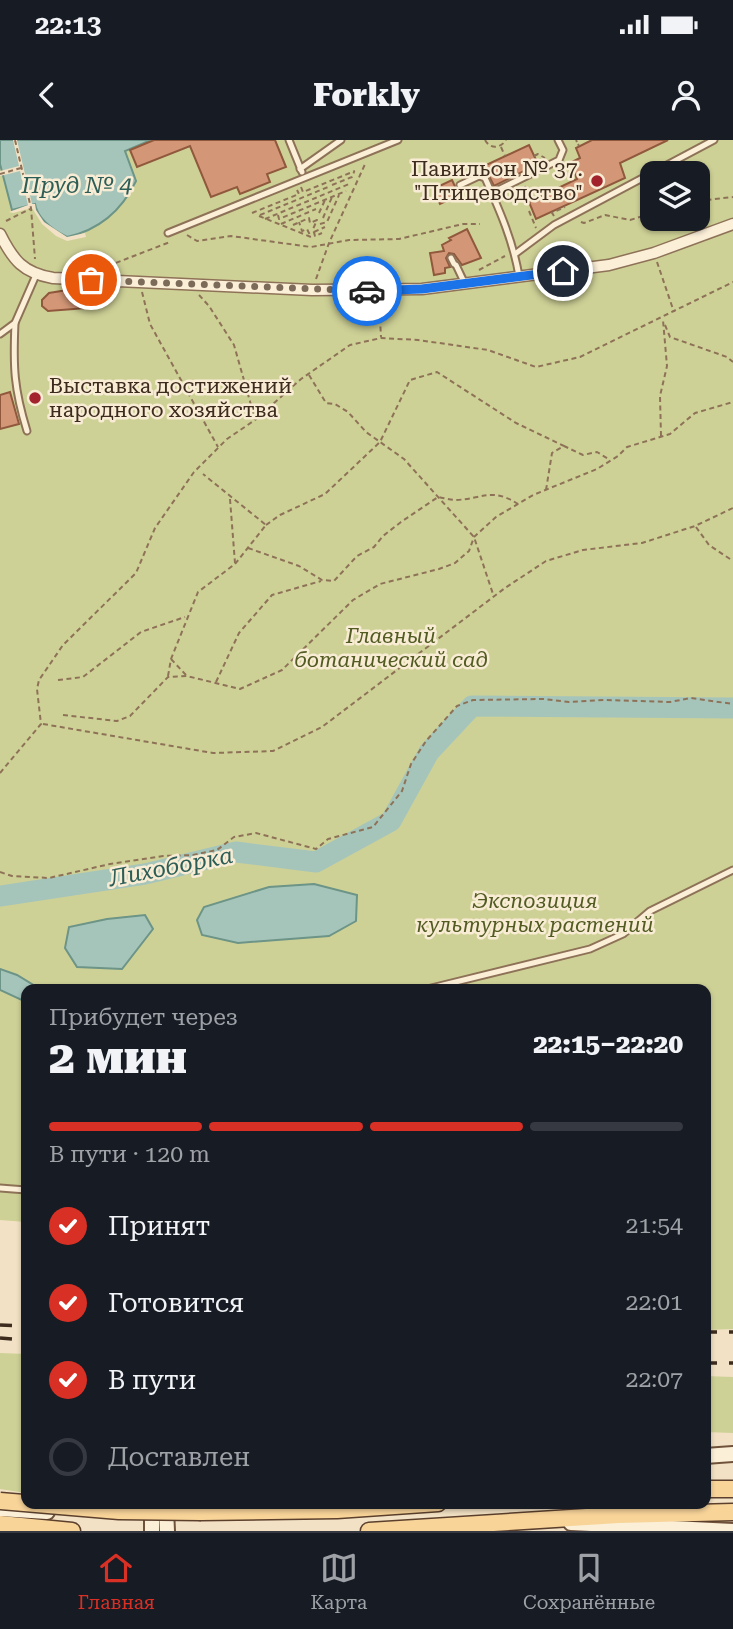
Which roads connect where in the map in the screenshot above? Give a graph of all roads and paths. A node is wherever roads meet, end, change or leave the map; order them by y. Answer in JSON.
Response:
{"nodes":[{"id":1,"x":15,"y":140,"type":"edge"},
{"id":2,"x":289,"y":140,"type":"edge"},
{"id":3,"x":341,"y":140,"type":"edge"},
{"id":4,"x":398,"y":140,"type":"edge"},
{"id":5,"x":485,"y":140,"type":"edge"},
{"id":6,"x":506,"y":140,"type":"edge"},
{"id":7,"x":558,"y":140,"type":"edge"},
{"id":8,"x":714,"y":140,"type":"edge"},
{"id":9,"x":500,"y":146,"type":"junction"},
{"id":10,"x":370,"y":151,"type":"junction"},
{"id":11,"x":505,"y":156,"type":"dead end"},
{"id":12,"x":534,"y":156,"type":"dead end"},
{"id":13,"x":548,"y":165,"type":"junction"},
{"id":14,"x":22,"y":168,"type":"junction"},
{"id":15,"x":300,"y":169,"type":"junction"},
{"id":16,"x":0,"y":174,"type":"edge"},
{"id":17,"x":304,"y":178,"type":"junction"},
{"id":18,"x":521,"y":179,"type":"junction"},
{"id":19,"x":326,"y":183,"type":"junction"},
{"id":20,"x":349,"y":184,"type":"dead end"},
{"id":21,"x":332,"y":185,"type":"dead end"},
{"id":22,"x":460,"y":185,"type":"dead end"},
{"id":23,"x":301,"y":187,"type":"dead end"},
{"id":24,"x":328,"y":187,"type":"junction"},
{"id":25,"x":297,"y":189,"type":"dead end"},
{"id":26,"x":346,"y":191,"type":"dead end"},
{"id":27,"x":330,"y":192,"type":"junction"},
{"id":28,"x":492,"y":193,"type":"junction"},
{"id":29,"x":339,"y":194,"type":"junction"},
{"id":30,"x":333,"y":196,"type":"junction"},
{"id":31,"x":733,"y":197,"type":"edge"},
{"id":32,"x":530,"y":198,"type":"dead end"},
{"id":33,"x":326,"y":199,"type":"junction"},
{"id":34,"x":710,"y":200,"type":"edge"},
{"id":35,"x":274,"y":204,"type":"junction"},
{"id":36,"x":31,"y":208,"type":"junction"},
{"id":37,"x":322,"y":208,"type":"junction"},
{"id":38,"x":275,"y":209,"type":"junction"},
{"id":39,"x":289,"y":209,"type":"junction"},
{"id":40,"x":316,"y":209,"type":"dead end"},
{"id":41,"x":327,"y":210,"type":"junction"},
{"id":42,"x":529,"y":211,"type":"dead end"},
{"id":43,"x":252,"y":213,"type":"dead end"},
{"id":44,"x":320,"y":213,"type":"dead end"},
{"id":45,"x":277,"y":214,"type":"junction"},
{"id":46,"x":291,"y":214,"type":"junction"},
{"id":47,"x":325,"y":214,"type":"junction"},
{"id":48,"x":302,"y":215,"type":"junction"},
{"id":49,"x":329,"y":216,"type":"junction"},
{"id":50,"x":640,"y":217,"type":"edge"},
{"id":51,"x":323,"y":218,"type":"dead end"},
{"id":52,"x":265,"y":219,"type":"junction"},
{"id":53,"x":567,"y":219,"type":"junction"},
{"id":54,"x":304,"y":220,"type":"junction"},
{"id":55,"x":6,"y":221,"type":"dead end"},
{"id":56,"x":299,"y":222,"type":"junction"},
{"id":57,"x":320,"y":224,"type":"dead end"},
{"id":58,"x":480,"y":224,"type":"dead end"},
{"id":59,"x":733,"y":224,"type":"edge"},
{"id":60,"x":279,"y":225,"type":"junction"},
{"id":61,"x":293,"y":225,"type":"dead end"},
{"id":62,"x":325,"y":227,"type":"dead end"},
{"id":63,"x":177,"y":229,"type":"junction"},
{"id":64,"x":314,"y":232,"type":"junction"},
{"id":65,"x":168,"y":233,"type":"dead end"},
{"id":66,"x":323,"y":233,"type":"dead end"},
{"id":67,"x":0,"y":234,"type":"edge"},
{"id":68,"x":540,"y":236,"type":"junction"},
{"id":69,"x":169,"y":242,"type":"dead end"},
{"id":70,"x":329,"y":243,"type":"junction"},
{"id":71,"x":34,"y":249,"type":"dead end"},
{"id":72,"x":515,"y":253,"type":"junction"},
{"id":73,"x":452,"y":257,"type":"dead end"},
{"id":74,"x":657,"y":261,"type":"dead end"},
{"id":75,"x":97,"y":270,"type":"dead end"},
{"id":76,"x":36,"y":275,"type":"junction"},
{"id":77,"x":519,"y":276,"type":"junction"},
{"id":78,"x":464,"y":281,"type":"junction"},
{"id":79,"x":733,"y":282,"type":"edge"},
{"id":80,"x":312,"y":290,"type":"junction"},
{"id":81,"x":142,"y":292,"type":"dead end"},
{"id":82,"x":198,"y":294,"type":"dead end"},
{"id":83,"x":379,"y":300,"type":"dead end"},
{"id":84,"x":674,"y":312,"type":"junction"},
{"id":85,"x":662,"y":318,"type":"junction"},
{"id":86,"x":15,"y":323,"type":"junction"},
{"id":87,"x":665,"y":324,"type":"junction"},
{"id":88,"x":0,"y":334,"type":"edge"},
{"id":89,"x":381,"y":338,"type":"junction"},
{"id":90,"x":733,"y":362,"type":"edge"},
{"id":91,"x":308,"y":374,"type":"junction"},
{"id":92,"x":733,"y":401,"type":"edge"},
{"id":93,"x":255,"y":420,"type":"junction"},
{"id":94,"x":27,"y":431,"type":"dead end"},
{"id":95,"x":661,"y":437,"type":"junction"},
{"id":96,"x":380,"y":442,"type":"junction"},
{"id":97,"x":564,"y":446,"type":"junction"},
{"id":98,"x":218,"y":448,"type":"junction"},
{"id":99,"x":611,"y":460,"type":"junction"},
{"id":100,"x":203,"y":474,"type":"dead end"},
{"id":101,"x":546,"y":491,"type":"junction"},
{"id":102,"x":230,"y":497,"type":"junction"},
{"id":103,"x":438,"y":497,"type":"junction"},
{"id":104,"x":518,"y":504,"type":"junction"},
{"id":105,"x":733,"y":509,"type":"edge"},
{"id":106,"x":266,"y":525,"type":"junction"},
{"id":107,"x":695,"y":526,"type":"junction"},
{"id":108,"x":474,"y":537,"type":"junction"},
{"id":109,"x":248,"y":548,"type":"junction"},
{"id":110,"x":733,"y":561,"type":"edge"},
{"id":111,"x":235,"y":564,"type":"junction"},
{"id":112,"x":322,"y":580,"type":"junction"},
{"id":113,"x":334,"y":582,"type":"junction"},
{"id":114,"x":338,"y":587,"type":"dead end"},
{"id":115,"x":494,"y":597,"type":"junction"},
{"id":116,"x":186,"y":616,"type":"junction"},
{"id":117,"x":171,"y":659,"type":"junction"},
{"id":118,"x":187,"y":676,"type":"junction"},
{"id":119,"x":168,"y":677,"type":"junction"},
{"id":120,"x":58,"y":680,"type":"dead end"},
{"id":121,"x":215,"y":682,"type":"junction"},
{"id":122,"x":733,"y":704,"type":"edge"},
{"id":123,"x":63,"y":715,"type":"dead end"},
{"id":124,"x":41,"y":724,"type":"junction"},
{"id":125,"x":0,"y":773,"type":"edge"},
{"id":126,"x":733,"y":870,"type":"edge"},
{"id":127,"x":0,"y":872,"type":"edge"},
{"id":128,"x":448,"y":984,"type":"edge"},
{"id":129,"x":0,"y":1188,"type":"edge"},
{"id":130,"x":21,"y":1190,"type":"edge"},
{"id":131,"x":711,"y":1450,"type":"edge"},
{"id":132,"x":733,"y":1452,"type":"edge"},
{"id":133,"x":711,"y":1455,"type":"edge"},
{"id":134,"x":711,"y":1489,"type":"edge"},
{"id":135,"x":733,"y":1489,"type":"edge"},
{"id":136,"x":0,"y":1501,"type":"edge"},
{"id":137,"x":21,"y":1503,"type":"edge"},
{"id":138,"x":0,"y":1508,"type":"edge"},
{"id":139,"x":95,"y":1509,"type":"edge"},
{"id":140,"x":159,"y":1509,"type":"junction"},
{"id":141,"x":351,"y":1509,"type":"edge"},
{"id":142,"x":733,"y":1512,"type":"edge"},
{"id":143,"x":521,"y":1520,"type":"junction"},
{"id":144,"x":0,"y":1524,"type":"edge"},
{"id":145,"x":72,"y":1531,"type":"edge"},
{"id":146,"x":152,"y":1531,"type":"edge"},
{"id":147,"x":167,"y":1531,"type":"edge"},
{"id":148,"x":369,"y":1531,"type":"edge"},
{"id":149,"x":733,"y":1531,"type":"edge"}],
"edges":[{"from":1,"to":14,"type":"path"},
{"from":2,"to":15,"type":"lane"},
{"from":3,"to":15,"type":"lane"},
{"from":4,"to":10,"type":"lane"},
{"from":5,"to":9,"type":"path"},
{"from":6,"to":9,"type":"path"},
{"from":7,"to":13,"type":"lane"},
{"from":8,"to":53,"type":"lane"},
{"from":9,"to":11,"type":"path"},
{"from":10,"to":17,"type":"lane"},
{"from":10,"to":70,"type":"path"},
{"from":12,"to":13,"type":"path"},
{"from":13,"to":18,"type":"lane"},
{"from":14,"to":16,"type":"path"},
{"from":14,"to":36,"type":"path"},
{"from":15,"to":17,"type":"lane"},
{"from":17,"to":63,"type":"lane"},
{"from":18,"to":28,"type":"lane"},
{"from":18,"to":32,"type":"path"},
{"from":19,"to":21,"type":"path"},
{"from":19,"to":23,"type":"path"},
{"from":19,"to":24,"type":"path"},
{"from":20,"to":27,"type":"path"},
{"from":22,"to":28,"type":"lane"},
{"from":24,"to":27,"type":"path"},
{"from":24,"to":38,"type":"path"},
{"from":25,"to":35,"type":"path"},
{"from":26,"to":29,"type":"path"},
{"from":27,"to":39,"type":"path"},
{"from":28,"to":72,"type":"lane"},
{"from":29,"to":30,"type":"path"},
{"from":29,"to":49,"type":"path"},
{"from":30,"to":33,"type":"path"},
{"from":30,"to":41,"type":"path"},
{"from":31,"to":34,"type":"path"},
{"from":33,"to":37,"type":"path"},
{"from":33,"to":46,"type":"path"},
{"from":35,"to":38,"type":"path"},
{"from":35,"to":43,"type":"path"},
{"from":36,"to":55,"type":"path"},
{"from":36,"to":71,"type":"path"},
{"from":37,"to":41,"type":"path"},
{"from":37,"to":44,"type":"path"},
{"from":38,"to":52,"type":"path"},
{"from":39,"to":45,"type":"path"},
{"from":39,"to":46,"type":"path"},
{"from":40,"to":48,"type":"path"},
{"from":41,"to":47,"type":"path"},
{"from":42,"to":68,"type":"path"},
{"from":45,"to":46,"type":"path"},
{"from":45,"to":52,"type":"path"},
{"from":47,"to":49,"type":"path"},
{"from":47,"to":51,"type":"path"},
{"from":48,"to":54,"type":"path"},
{"from":48,"to":60,"type":"path"},
{"from":49,"to":57,"type":"path"},
{"from":50,"to":53,"type":"path"},
{"from":52,"to":60,"type":"path"},
{"from":53,"to":68,"type":"lane"},
{"from":54,"to":56,"type":"path"},
{"from":54,"to":64,"type":"path"},
{"from":56,"to":60,"type":"path"},
{"from":56,"to":61,"type":"path"},
{"from":58,"to":70,"type":"path"},
{"from":59,"to":77,"type":"street"},
{"from":62,"to":64,"type":"path"},
{"from":63,"to":65,"type":"lane"},
{"from":63,"to":70,"type":"path"},
{"from":64,"to":66,"type":"path"},
{"from":67,"to":76,"type":"street"},
{"from":68,"to":72,"type":"lane"},
{"from":69,"to":75,"type":"path"},
{"from":70,"to":80,"type":"path"},
{"from":72,"to":77,"type":"lane"},
{"from":72,"to":78,"type":"path"},
{"from":73,"to":78,"type":"lane"},
{"from":74,"to":84,"type":"path"},
{"from":76,"to":80,"type":"street"},
{"from":76,"to":86,"type":"lane"},
{"from":77,"to":78,"type":"street"},
{"from":78,"to":80,"type":"street"},
{"from":79,"to":84,"type":"path"},
{"from":81,"to":98,"type":"path"},
{"from":82,"to":93,"type":"path"},
{"from":83,"to":89,"type":"path"},
{"from":84,"to":85,"type":"path"},
{"from":85,"to":87,"type":"path"},
{"from":85,"to":89,"type":"path"},
{"from":86,"to":88,"type":"lane"},
{"from":86,"to":94,"type":"lane"},
{"from":87,"to":90,"type":"path"},
{"from":87,"to":95,"type":"path"},
{"from":89,"to":91,"type":"path"},
{"from":91,"to":93,"type":"path"},
{"from":91,"to":96,"type":"path"},
{"from":92,"to":95,"type":"path"},
{"from":93,"to":98,"type":"path"},
{"from":95,"to":99,"type":"path"},
{"from":96,"to":97,"type":"path"},
{"from":96,"to":103,"type":"path"},
{"from":96,"to":106,"type":"path"},
{"from":97,"to":99,"type":"path"},
{"from":97,"to":101,"type":"path"},
{"from":98,"to":124,"type":"path"},
{"from":99,"to":101,"type":"path"},
{"from":100,"to":102,"type":"path"},
{"from":101,"to":104,"type":"path"},
{"from":102,"to":106,"type":"path"},
{"from":102,"to":111,"type":"path"},
{"from":103,"to":104,"type":"path"},
{"from":103,"to":108,"type":"path"},
{"from":103,"to":113,"type":"path"},
{"from":104,"to":108,"type":"path"},
{"from":105,"to":107,"type":"path"},
{"from":106,"to":109,"type":"path"},
{"from":107,"to":110,"type":"path"},
{"from":107,"to":115,"type":"path"},
{"from":108,"to":115,"type":"path"},
{"from":108,"to":121,"type":"path"},
{"from":109,"to":111,"type":"path"},
{"from":109,"to":112,"type":"path"},
{"from":111,"to":116,"type":"path"},
{"from":112,"to":113,"type":"path"},
{"from":112,"to":121,"type":"path"},
{"from":113,"to":114,"type":"path"},
{"from":115,"to":124,"type":"path"},
{"from":116,"to":117,"type":"path"},
{"from":116,"to":120,"type":"path"},
{"from":117,"to":118,"type":"path"},
{"from":117,"to":119,"type":"path"},
{"from":118,"to":119,"type":"path"},
{"from":118,"to":121,"type":"path"},
{"from":119,"to":123,"type":"path"},
{"from":122,"to":127,"type":"path"},
{"from":124,"to":125,"type":"path"},
{"from":126,"to":128,"type":"lane"},
{"from":129,"to":130,"type":"lane"},
{"from":131,"to":132,"type":"main road"},
{"from":132,"to":133,"type":"main road"},
{"from":134,"to":135,"type":"main road"},
{"from":136,"to":137,"type":"main road","bridge":true},
{"from":138,"to":140,"type":"main road"},
{"from":139,"to":141,"type":"main road","bridge":true},
{"from":140,"to":146,"type":"main road"},
{"from":140,"to":147,"type":"main road"},
{"from":142,"to":143,"type":"main road"},
{"from":143,"to":148,"type":"main road"},
{"from":143,"to":149,"type":"main road"},
{"from":144,"to":145,"type":"main road"}]}
